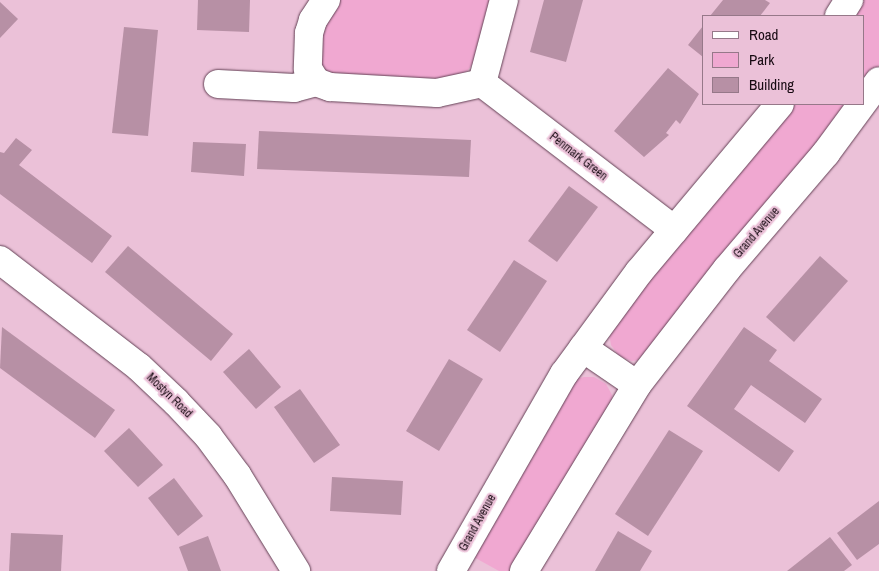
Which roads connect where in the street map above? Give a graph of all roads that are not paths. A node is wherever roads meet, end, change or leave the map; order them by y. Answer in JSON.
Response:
{"nodes":[{"id":1,"x":326,"y":0,"type":"edge"},
{"id":2,"x":504,"y":0,"type":"edge"},
{"id":3,"x":849,"y":0,"type":"edge"},
{"id":4,"x":840,"y":15,"type":"edge"},
{"id":5,"x":879,"y":81,"type":"edge"},
{"id":6,"x":316,"y":82,"type":"junction"},
{"id":7,"x":482,"y":83,"type":"junction"},
{"id":8,"x":218,"y":84,"type":"dead end"},
{"id":9,"x":864,"y":101,"type":"edge"},
{"id":10,"x":779,"y":105,"type":"edge"},
{"id":11,"x":861,"y":105,"type":"edge"},
{"id":12,"x":674,"y":230,"type":"junction"},
{"id":13,"x":0,"y":260,"type":"edge"},
{"id":14,"x":583,"y":348,"type":"junction"},
{"id":15,"x":637,"y":385,"type":"junction"},
{"id":16,"x":296,"y":571,"type":"edge"},
{"id":17,"x":451,"y":571,"type":"edge"},
{"id":18,"x":524,"y":571,"type":"edge"}],
"edges":[{"from":1,"to":6,"type":"street"},
{"from":2,"to":7,"type":"street"},
{"from":3,"to":4,"type":"street"},
{"from":5,"to":9,"type":"street","name":"Grand Avenue"},
{"from":6,"to":7,"type":"street"},
{"from":6,"to":8,"type":"street"},
{"from":7,"to":12,"type":"street","name":"Penmark Green"},
{"from":10,"to":12,"type":"street","name":"Grand Avenue"},
{"from":11,"to":15,"type":"street","name":"Grand Avenue"},
{"from":12,"to":14,"type":"street","name":"Grand Avenue"},
{"from":13,"to":16,"type":"street","name":"Mostyn Road"},
{"from":14,"to":15,"type":"street"},
{"from":14,"to":17,"type":"street","name":"Grand Avenue"},
{"from":15,"to":18,"type":"street","name":"Grand Avenue"}]}
